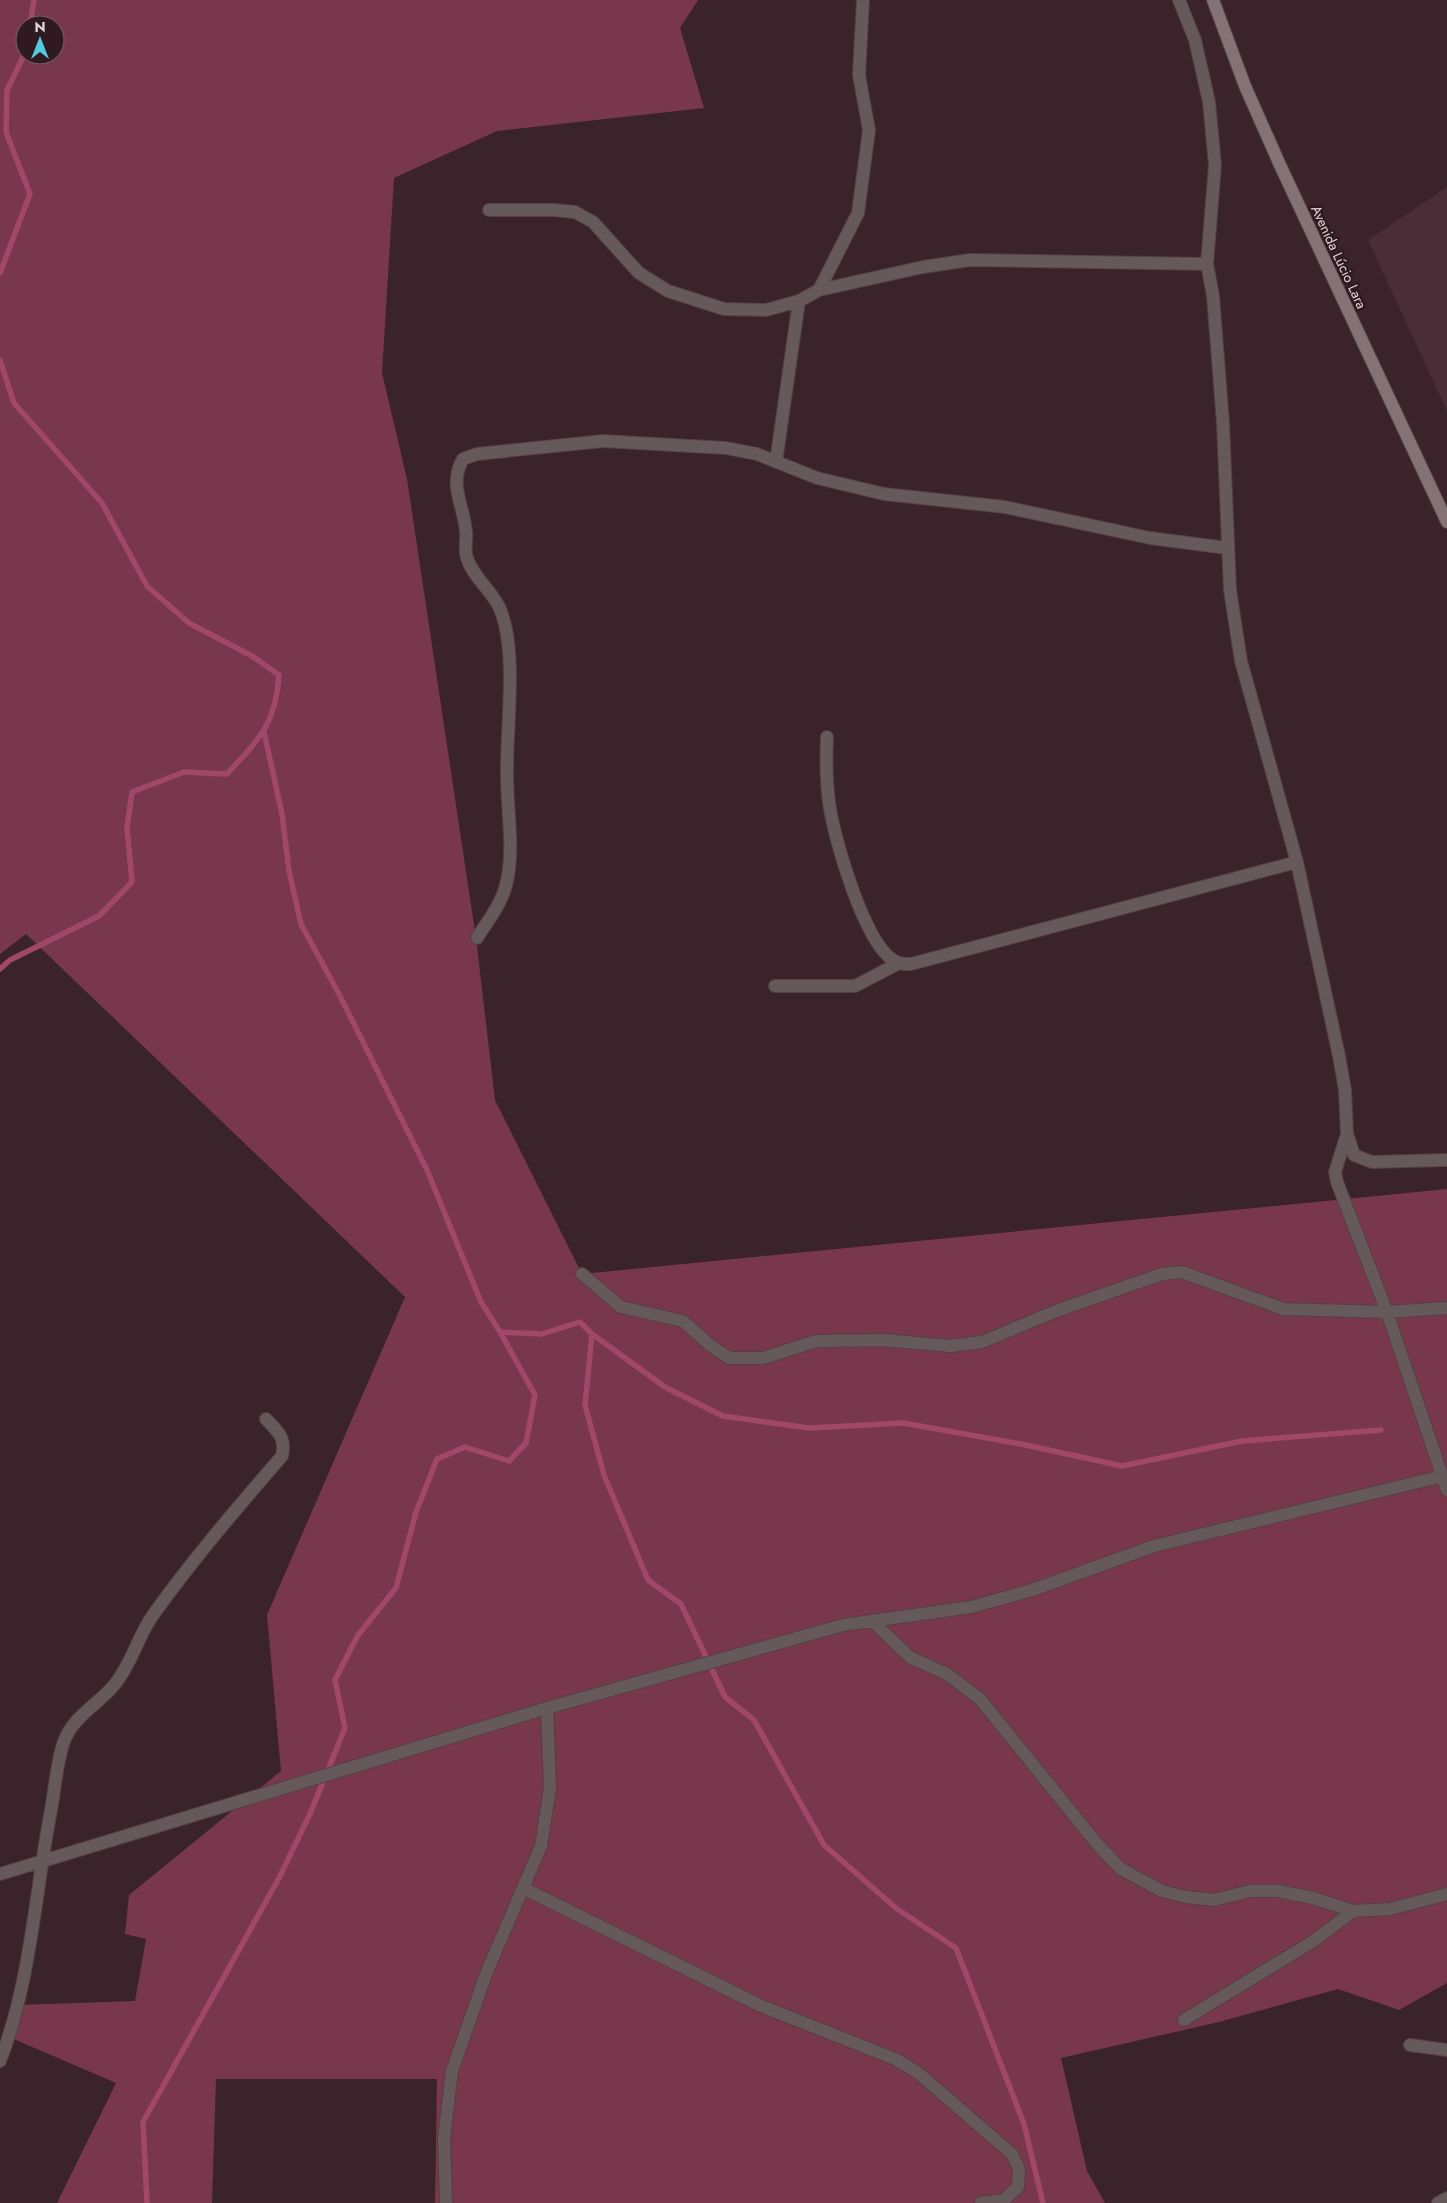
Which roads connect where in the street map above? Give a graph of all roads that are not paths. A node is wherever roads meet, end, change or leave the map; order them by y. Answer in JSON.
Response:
{"nodes":[{"id":1,"x":863,"y":0,"type":"edge"},
{"id":2,"x":1179,"y":0,"type":"edge"},
{"id":3,"x":1214,"y":0,"type":"edge"},
{"id":4,"x":489,"y":210,"type":"dead end"},
{"id":5,"x":1207,"y":264,"type":"junction"},
{"id":6,"x":819,"y":290,"type":"junction"},
{"id":7,"x":799,"y":301,"type":"junction"},
{"id":8,"x":776,"y":462,"type":"junction"},
{"id":9,"x":1447,"y":522,"type":"edge"},
{"id":10,"x":1227,"y":548,"type":"junction"},
{"id":11,"x":827,"y":738,"type":"dead end"},
{"id":12,"x":1297,"y":862,"type":"junction"},
{"id":13,"x":476,"y":938,"type":"dead end"},
{"id":14,"x":900,"y":963,"type":"junction"},
{"id":15,"x":775,"y":986,"type":"dead end"},
{"id":16,"x":1347,"y":1134,"type":"junction"},
{"id":17,"x":1447,"y":1160,"type":"edge"},
{"id":18,"x":582,"y":1274,"type":"dead end"},
{"id":19,"x":1447,"y":1308,"type":"edge"},
{"id":20,"x":1387,"y":1312,"type":"junction"},
{"id":21,"x":266,"y":1419,"type":"dead end"},
{"id":22,"x":1443,"y":1476,"type":"junction"},
{"id":23,"x":1447,"y":1490,"type":"edge"},
{"id":24,"x":872,"y":1621,"type":"junction"},
{"id":25,"x":547,"y":1708,"type":"junction"},
{"id":26,"x":41,"y":1862,"type":"junction"},
{"id":27,"x":0,"y":1874,"type":"edge"},
{"id":28,"x":523,"y":1888,"type":"junction"},
{"id":29,"x":1447,"y":1894,"type":"edge"},
{"id":30,"x":1353,"y":1911,"type":"junction"},
{"id":31,"x":1184,"y":2020,"type":"dead end"},
{"id":32,"x":1410,"y":2045,"type":"dead end"},
{"id":33,"x":1447,"y":2050,"type":"edge"},
{"id":34,"x":0,"y":2061,"type":"edge"},
{"id":35,"x":1447,"y":2198,"type":"edge"},
{"id":36,"x":446,"y":2203,"type":"edge"},
{"id":37,"x":981,"y":2203,"type":"edge"},
{"id":38,"x":1438,"y":2203,"type":"edge"}],
"edges":[{"from":1,"to":6,"type":"street"},
{"from":2,"to":5,"type":"street"},
{"from":3,"to":9,"type":"main road","name":"Avenida Lúcio Lara"},
{"from":4,"to":7,"type":"street"},
{"from":5,"to":6,"type":"street"},
{"from":5,"to":10,"type":"street"},
{"from":6,"to":7,"type":"street"},
{"from":7,"to":8,"type":"street"},
{"from":8,"to":10,"type":"street"},
{"from":8,"to":13,"type":"street"},
{"from":10,"to":12,"type":"street"},
{"from":11,"to":14,"type":"street"},
{"from":12,"to":14,"type":"street"},
{"from":12,"to":16,"type":"street"},
{"from":14,"to":15,"type":"street"},
{"from":16,"to":17,"type":"street"},
{"from":16,"to":20,"type":"street"},
{"from":18,"to":20,"type":"street"},
{"from":19,"to":20,"type":"street"},
{"from":20,"to":22,"type":"street"},
{"from":21,"to":26,"type":"street"},
{"from":22,"to":23,"type":"street"},
{"from":22,"to":24,"type":"street"},
{"from":24,"to":25,"type":"street"},
{"from":24,"to":30,"type":"street"},
{"from":25,"to":26,"type":"street"},
{"from":25,"to":28,"type":"street"},
{"from":26,"to":27,"type":"street"},
{"from":26,"to":34,"type":"street"},
{"from":28,"to":36,"type":"street"},
{"from":28,"to":37,"type":"street"},
{"from":29,"to":30,"type":"street"},
{"from":30,"to":31,"type":"street"},
{"from":32,"to":33,"type":"street"},
{"from":35,"to":38,"type":"street"}]}
